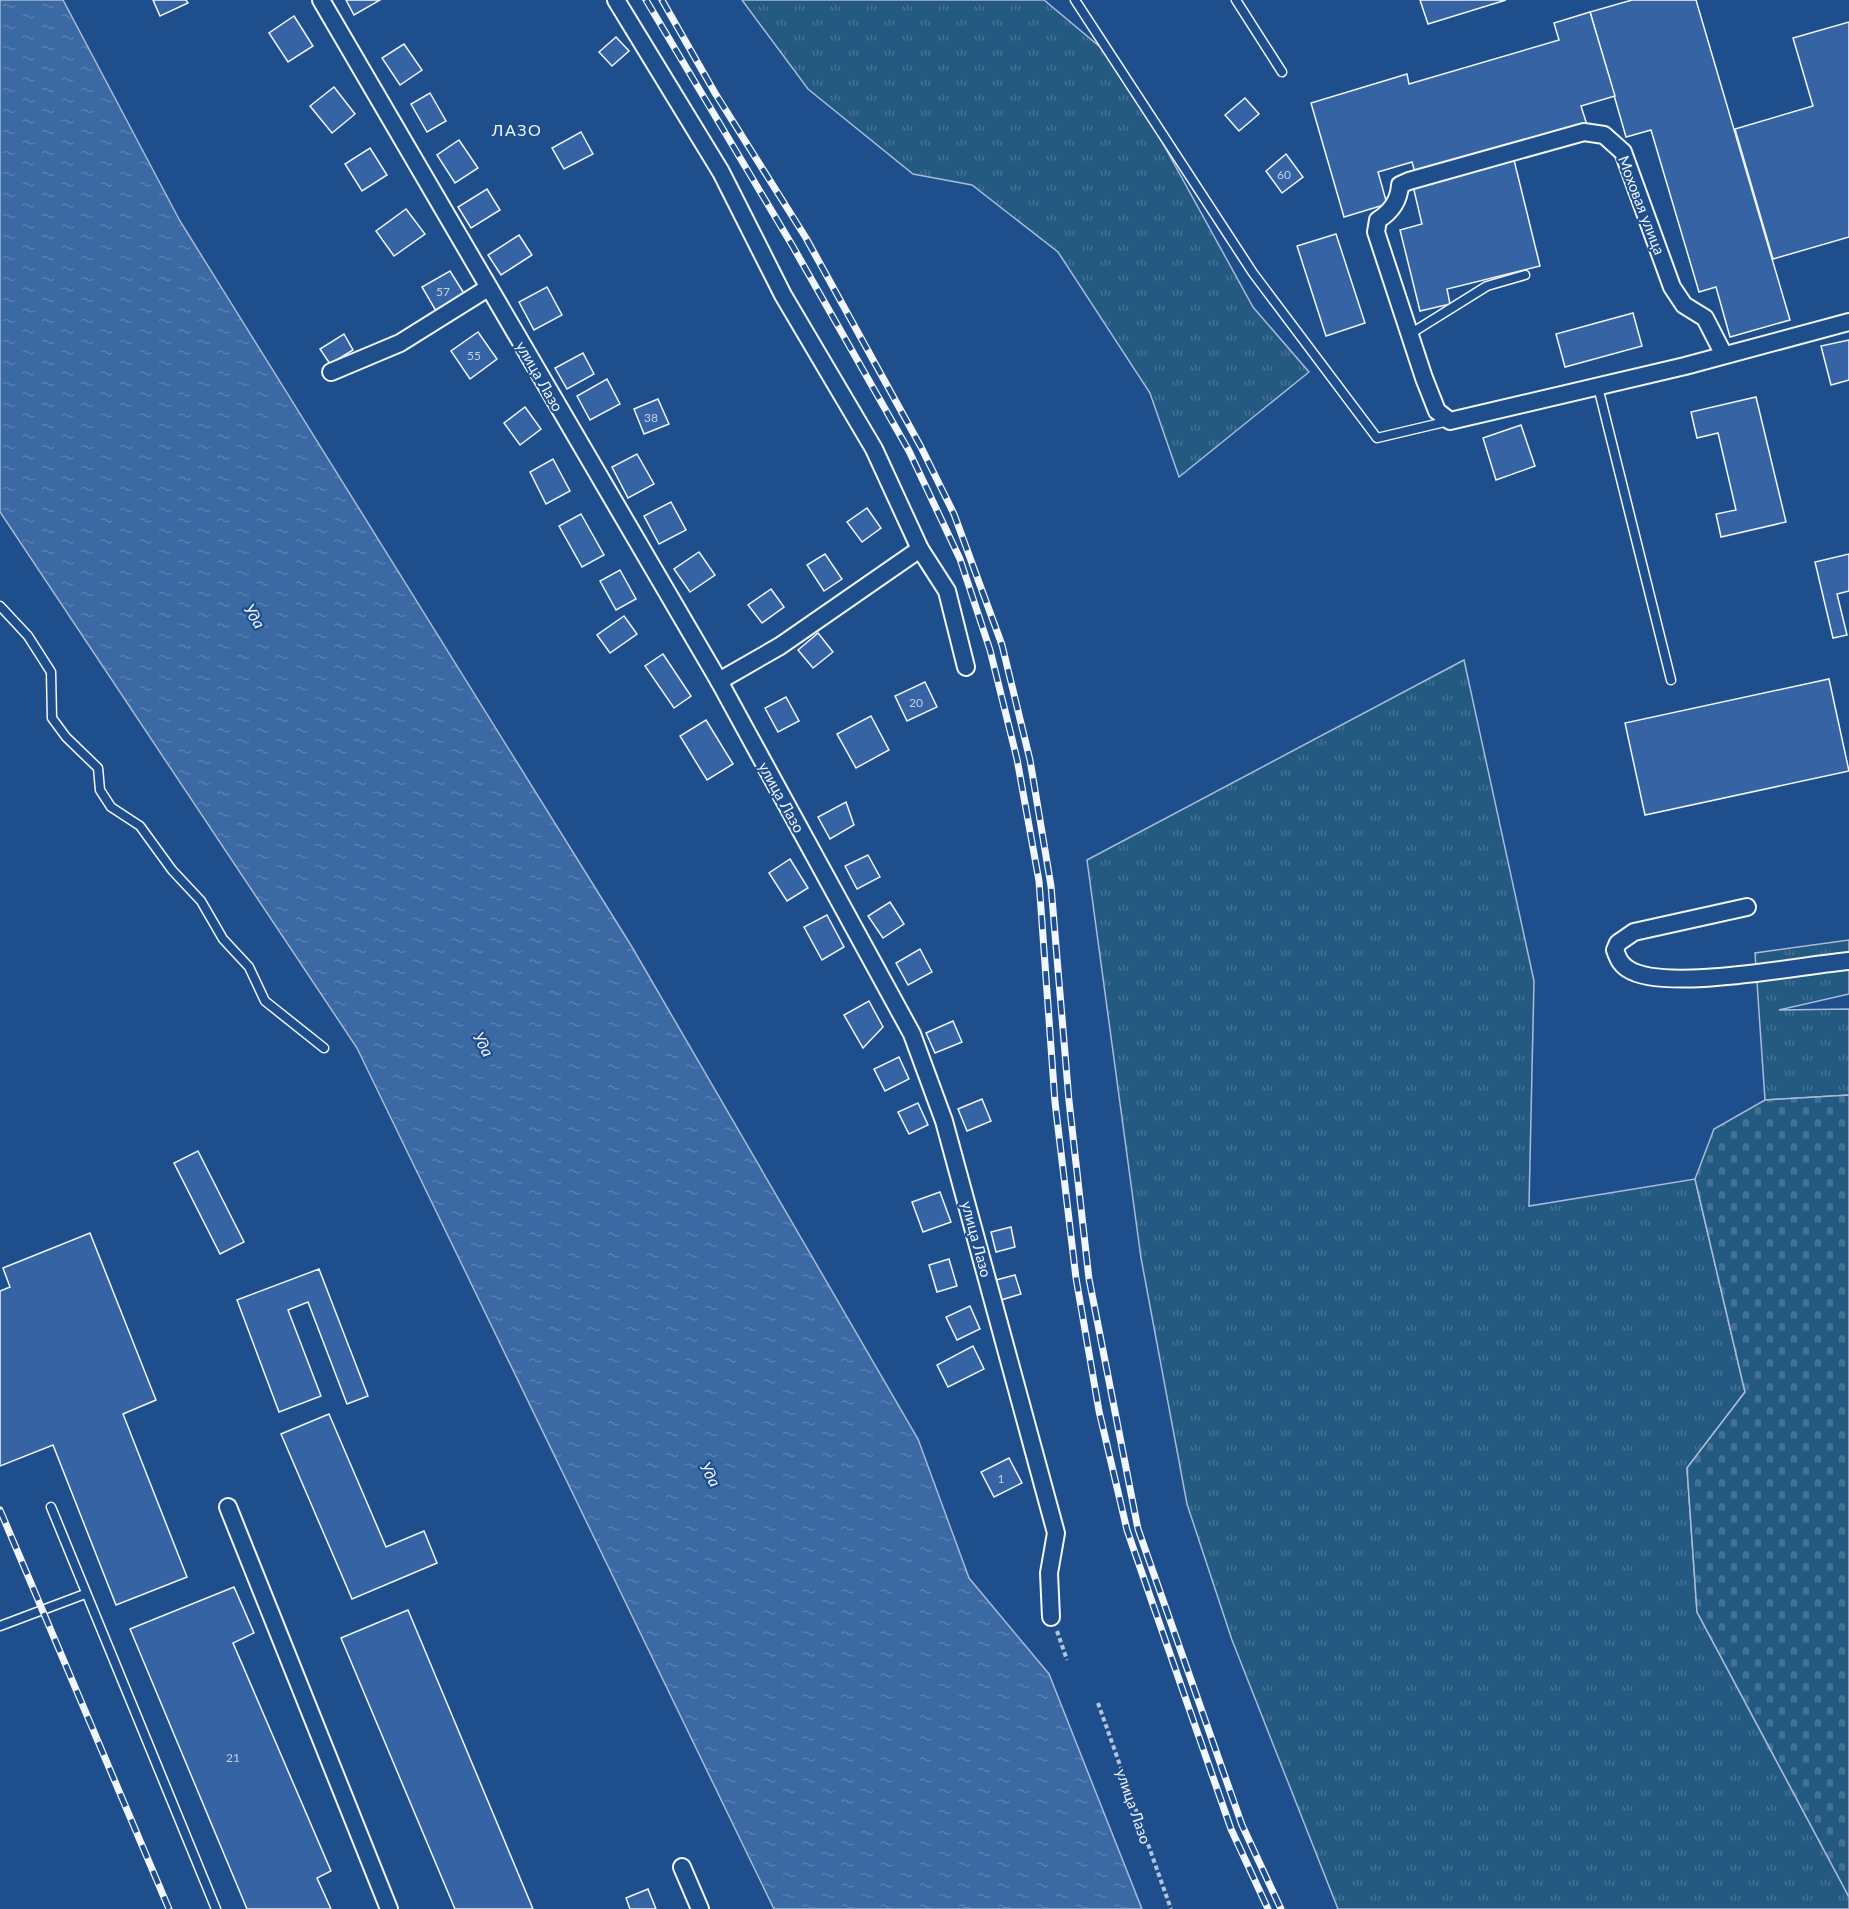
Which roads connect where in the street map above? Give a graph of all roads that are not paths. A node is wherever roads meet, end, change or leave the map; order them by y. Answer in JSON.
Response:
{"nodes":[{"id":1,"x":322,"y":0,"type":"edge"},
{"id":2,"x":616,"y":0,"type":"edge"},
{"id":3,"x":1075,"y":0,"type":"edge"},
{"id":4,"x":1236,"y":0,"type":"edge"},
{"id":5,"x":1282,"y":72,"type":"dead end"},
{"id":6,"x":1525,"y":275,"type":"dead end"},
{"id":7,"x":488,"y":288,"type":"junction"},
{"id":8,"x":1849,"y":322,"type":"edge"},
{"id":9,"x":1410,"y":334,"type":"junction"},
{"id":10,"x":1724,"y":355,"type":"junction"},
{"id":11,"x":331,"y":372,"type":"dead end"},
{"id":12,"x":1598,"y":387,"type":"junction"},
{"id":13,"x":1450,"y":421,"type":"junction"},
{"id":14,"x":920,"y":549,"type":"junction"},
{"id":15,"x":0,"y":606,"type":"edge"},
{"id":16,"x":966,"y":667,"type":"dead end"},
{"id":17,"x":1671,"y":680,"type":"dead end"},
{"id":18,"x":719,"y":681,"type":"junction"},
{"id":19,"x":1748,"y":907,"type":"dead end"},
{"id":20,"x":1849,"y":962,"type":"edge"},
{"id":21,"x":324,"y":1048,"type":"dead end"},
{"id":22,"x":51,"y":1507,"type":"dead end"},
{"id":23,"x":228,"y":1507,"type":"dead end"},
{"id":24,"x":85,"y":1594,"type":"junction"},
{"id":25,"x":1051,"y":1617,"type":"road end"},
{"id":26,"x":0,"y":1626,"type":"edge"},
{"id":27,"x":682,"y":1867,"type":"dead end"},
{"id":28,"x":216,"y":1909,"type":"edge"},
{"id":29,"x":389,"y":1909,"type":"edge"},
{"id":30,"x":700,"y":1909,"type":"edge"}],
"edges":[{"from":1,"to":7,"type":"street","name":"улица Лазо"},
{"from":2,"to":14,"type":"street"},
{"from":3,"to":13,"type":"lane"},
{"from":4,"to":5,"type":"lane"},
{"from":6,"to":9,"type":"lane"},
{"from":7,"to":11,"type":"street"},
{"from":7,"to":18,"type":"street","name":"улица Лазо"},
{"from":8,"to":10,"type":"street"},
{"from":9,"to":10,"type":"street","name":"Моховая улица"},
{"from":9,"to":13,"type":"street"},
{"from":10,"to":12,"type":"street"},
{"from":12,"to":13,"type":"street"},
{"from":12,"to":17,"type":"lane"},
{"from":14,"to":16,"type":"street"},
{"from":14,"to":18,"type":"street"},
{"from":15,"to":21,"type":"lane"},
{"from":18,"to":25,"type":"street","name":"улица Лазо"},
{"from":19,"to":20,"type":"street"},
{"from":22,"to":24,"type":"lane"},
{"from":23,"to":29,"type":"street"},
{"from":24,"to":26,"type":"lane"},
{"from":24,"to":28,"type":"lane"},
{"from":27,"to":30,"type":"street"}]}
